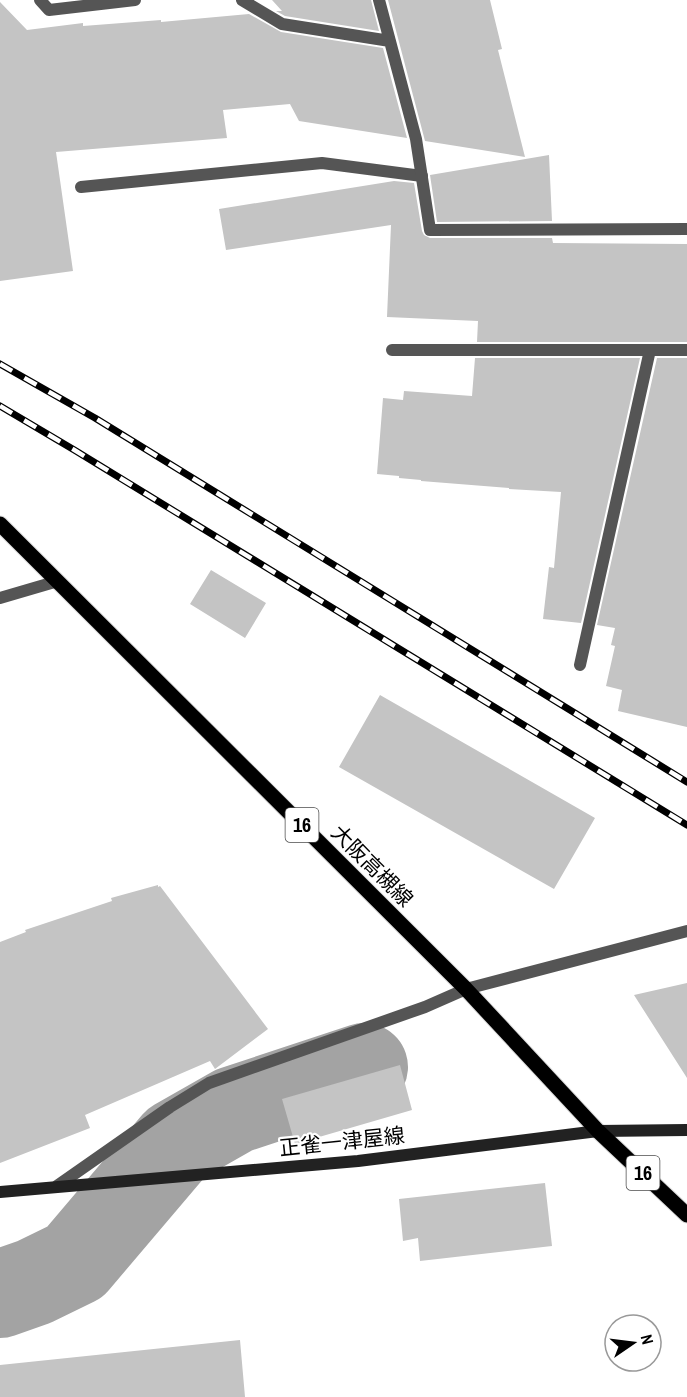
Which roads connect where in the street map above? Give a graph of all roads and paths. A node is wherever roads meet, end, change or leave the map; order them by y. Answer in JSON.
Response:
{"nodes":[{"id":1,"x":40,"y":0,"type":"edge"},
{"id":2,"x":135,"y":0,"type":"edge"},
{"id":3,"x":242,"y":0,"type":"edge"},
{"id":4,"x":379,"y":0,"type":"edge"},
{"id":5,"x":390,"y":41,"type":"junction"},
{"id":6,"x":422,"y":176,"type":"junction"},
{"id":7,"x":81,"y":187,"type":"dead end"},
{"id":8,"x":687,"y":229,"type":"edge"},
{"id":9,"x":392,"y":350,"type":"dead end"},
{"id":10,"x":650,"y":350,"type":"junction"},
{"id":11,"x":687,"y":350,"type":"edge"},
{"id":12,"x":0,"y":524,"type":"edge"},
{"id":13,"x":58,"y":581,"type":"junction"},
{"id":14,"x":0,"y":598,"type":"edge"},
{"id":15,"x":580,"y":665,"type":"dead end"},
{"id":16,"x":687,"y":931,"type":"edge"},
{"id":17,"x":466,"y":990,"type":"junction"},
{"id":18,"x":687,"y":1130,"type":"edge"},
{"id":19,"x":598,"y":1131,"type":"junction"},
{"id":20,"x":57,"y":1186,"type":"junction"},
{"id":21,"x":0,"y":1192,"type":"edge"},
{"id":22,"x":687,"y":1215,"type":"edge"}],
"edges":[{"from":1,"to":2,"type":"street"},
{"from":3,"to":5,"type":"street"},
{"from":4,"to":5,"type":"street"},
{"from":5,"to":6,"type":"street"},
{"from":6,"to":7,"type":"street"},
{"from":6,"to":8,"type":"street"},
{"from":9,"to":10,"type":"street"},
{"from":10,"to":11,"type":"street"},
{"from":10,"to":15,"type":"street"},
{"from":12,"to":13,"type":"main road","name":"大阪高槻線","number":"16"},
{"from":13,"to":14,"type":"street"},
{"from":13,"to":17,"type":"main road","name":"大阪高槻線","number":"16"},
{"from":16,"to":17,"type":"street"},
{"from":17,"to":19,"type":"main road","name":"大阪高槻線","number":"16"},
{"from":17,"to":20,"type":"street"},
{"from":18,"to":19,"type":"main road","name":"正雀一津屋線"},
{"from":19,"to":20,"type":"main road","name":"正雀一津屋線"},
{"from":19,"to":22,"type":"main road","name":"大阪高槻線","number":"16"},
{"from":20,"to":21,"type":"main road","name":"正雀一津屋線"}]}
